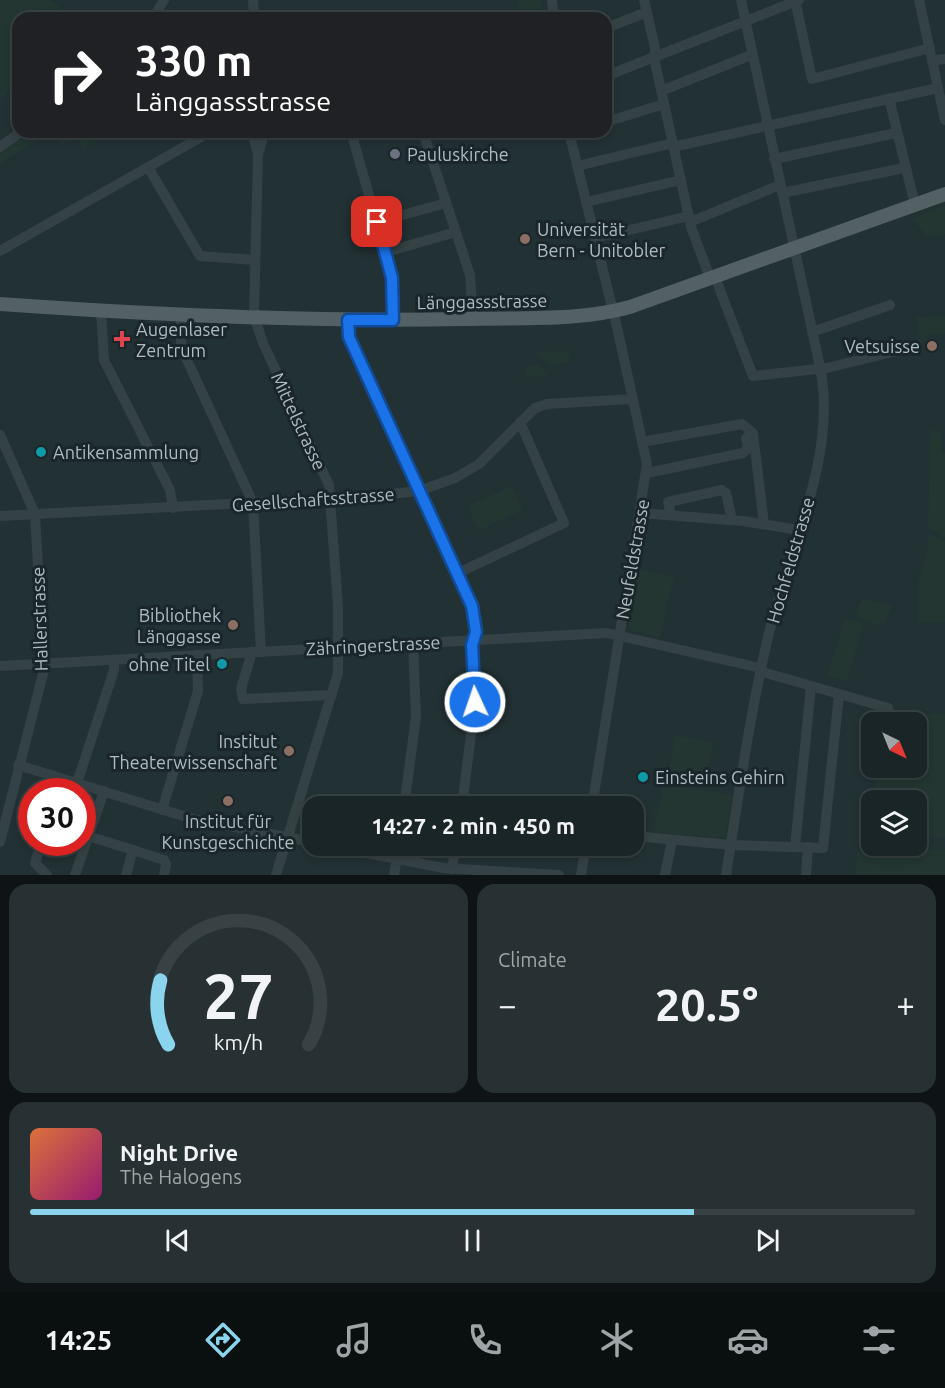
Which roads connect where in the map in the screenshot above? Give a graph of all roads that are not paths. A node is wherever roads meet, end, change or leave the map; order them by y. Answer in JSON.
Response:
{"nodes":[{"id":1,"x":645,"y":0,"type":"edge"},
{"id":2,"x":741,"y":0,"type":"edge"},
{"id":3,"x":921,"y":0,"type":"edge"},
{"id":4,"x":797,"y":1,"type":"edge"},
{"id":5,"x":647,"y":12,"type":"junction"},
{"id":6,"x":744,"y":22,"type":"junction"},
{"id":7,"x":612,"y":26,"type":"edge"},
{"id":8,"x":930,"y":48,"type":"junction"},
{"id":9,"x":751,"y":55,"type":"junction"},
{"id":10,"x":655,"y":56,"type":"junction"},
{"id":11,"x":945,"y":58,"type":"edge"},
{"id":12,"x":932,"y":61,"type":"junction"},
{"id":13,"x":612,"y":74,"type":"edge"},
{"id":14,"x":661,"y":91,"type":"junction"},
{"id":15,"x":941,"y":94,"type":"edge"},
{"id":16,"x":889,"y":98,"type":"junction"},
{"id":17,"x":664,"y":104,"type":"junction"},
{"id":18,"x":612,"y":120,"type":"edge"},
{"id":19,"x":945,"y":120,"type":"edge"},
{"id":20,"x":766,"y":125,"type":"junction"},
{"id":21,"x":896,"y":133,"type":"junction"},
{"id":22,"x":13,"y":138,"type":"edge"},
{"id":23,"x":199,"y":138,"type":"edge"},
{"id":24,"x":254,"y":138,"type":"edge"},
{"id":25,"x":262,"y":138,"type":"edge"},
{"id":26,"x":353,"y":138,"type":"edge"},
{"id":27,"x":425,"y":138,"type":"edge"},
{"id":28,"x":572,"y":138,"type":"edge"},
{"id":29,"x":673,"y":145,"type":"junction"},
{"id":30,"x":0,"y":147,"type":"edge"},
{"id":31,"x":258,"y":154,"type":"junction"},
{"id":32,"x":774,"y":159,"type":"junction"},
{"id":33,"x":577,"y":166,"type":"junction"},
{"id":34,"x":148,"y":167,"type":"junction"},
{"id":35,"x":904,"y":168,"type":"junction"},
{"id":36,"x":681,"y":180,"type":"junction"},
{"id":37,"x":781,"y":189,"type":"junction"},
{"id":38,"x":945,"y":194,"type":"edge"},
{"id":39,"x":447,"y":202,"type":"junction"},
{"id":40,"x":586,"y":202,"type":"junction"},
{"id":41,"x":915,"y":205,"type":"junction"},
{"id":42,"x":689,"y":219,"type":"junction"},
{"id":43,"x":377,"y":222,"type":"junction"},
{"id":44,"x":456,"y":232,"type":"junction"},
{"id":45,"x":595,"y":238,"type":"junction"},
{"id":46,"x":794,"y":247,"type":"junction"},
{"id":47,"x":0,"y":251,"type":"edge"},
{"id":48,"x":386,"y":252,"type":"junction"},
{"id":49,"x":255,"y":260,"type":"junction"},
{"id":50,"x":712,"y":277,"type":"junction"},
{"id":51,"x":0,"y":304,"type":"edge"},
{"id":52,"x":890,"y":305,"type":"dead end"},
{"id":53,"x":101,"y":311,"type":"junction"},
{"id":54,"x":613,"y":312,"type":"junction"},
{"id":55,"x":181,"y":315,"type":"junction"},
{"id":56,"x":473,"y":318,"type":"junction"},
{"id":57,"x":254,"y":319,"type":"junction"},
{"id":58,"x":348,"y":320,"type":"junction"},
{"id":59,"x":393,"y":320,"type":"junction"},
{"id":60,"x":812,"y":332,"type":"junction"},
{"id":61,"x":917,"y":346,"type":"dead end"},
{"id":62,"x":820,"y":367,"type":"junction"},
{"id":63,"x":633,"y":399,"type":"junction"},
{"id":64,"x":520,"y":422,"type":"junction"},
{"id":65,"x":744,"y":426,"type":"junction"},
{"id":66,"x":0,"y":435,"type":"edge"},
{"id":67,"x":642,"y":442,"type":"junction"},
{"id":68,"x":4,"y":455,"type":"edge"},
{"id":69,"x":647,"y":473,"type":"junction"},
{"id":70,"x":419,"y":491,"type":"junction"},
{"id":71,"x":331,"y":498,"type":"junction"},
{"id":72,"x":253,"y":503,"type":"junction"},
{"id":73,"x":173,"y":508,"type":"junction"},
{"id":74,"x":640,"y":513,"type":"junction"},
{"id":75,"x":35,"y":514,"type":"junction"},
{"id":76,"x":671,"y":515,"type":"junction"},
{"id":77,"x":0,"y":516,"type":"edge"},
{"id":78,"x":732,"y":520,"type":"junction"},
{"id":79,"x":764,"y":524,"type":"junction"},
{"id":80,"x":799,"y":530,"type":"junction"},
{"id":81,"x":458,"y":573,"type":"junction"},
{"id":82,"x":619,"y":635,"type":"junction"},
{"id":83,"x":474,"y":640,"type":"junction"},
{"id":84,"x":413,"y":643,"type":"junction"},
{"id":85,"x":340,"y":647,"type":"junction"},
{"id":86,"x":256,"y":652,"type":"junction"},
{"id":87,"x":197,"y":655,"type":"junction"},
{"id":88,"x":114,"y":660,"type":"junction"},
{"id":89,"x":44,"y":663,"type":"junction"},
{"id":90,"x":0,"y":666,"type":"edge"},
{"id":91,"x":761,"y":670,"type":"junction"},
{"id":92,"x":811,"y":686,"type":"junction"},
{"id":93,"x":839,"y":694,"type":"junction"},
{"id":94,"x":332,"y":695,"type":"junction"},
{"id":95,"x":888,"y":708,"type":"dead end"},
{"id":96,"x":18,"y":765,"type":"junction"},
{"id":97,"x":63,"y":778,"type":"edge"},
{"id":98,"x":79,"y":778,"type":"edge"},
{"id":99,"x":96,"y":789,"type":"edge"},
{"id":100,"x":104,"y":791,"type":"junction"},
{"id":101,"x":405,"y":796,"type":"edge"},
{"id":102,"x":463,"y":796,"type":"edge"},
{"id":103,"x":594,"y":796,"type":"edge"},
{"id":104,"x":162,"y":810,"type":"junction"},
{"id":105,"x":2,"y":812,"type":"edge"},
{"id":106,"x":96,"y":814,"type":"edge"},
{"id":107,"x":644,"y":837,"type":"edge"},
{"id":108,"x":96,"y":838,"type":"edge"},
{"id":109,"x":287,"y":838,"type":"junction"},
{"id":110,"x":302,"y":840,"type":"edge"},
{"id":111,"x":672,"y":840,"type":"junction"},
{"id":112,"x":0,"y":842,"type":"edge"},
{"id":113,"x":731,"y":845,"type":"junction"},
{"id":114,"x":795,"y":847,"type":"junction"},
{"id":115,"x":808,"y":847,"type":"junction"},
{"id":116,"x":133,"y":850,"type":"junction"},
{"id":117,"x":37,"y":856,"type":"edge"},
{"id":118,"x":81,"y":856,"type":"edge"},
{"id":119,"x":382,"y":856,"type":"edge"},
{"id":120,"x":397,"y":856,"type":"edge"},
{"id":121,"x":454,"y":856,"type":"edge"},
{"id":122,"x":584,"y":856,"type":"edge"},
{"id":123,"x":397,"y":859,"type":"junction"},
{"id":124,"x":452,"y":869,"type":"junction"},
{"id":125,"x":47,"y":875,"type":"edge"},
{"id":126,"x":75,"y":875,"type":"edge"},
{"id":127,"x":126,"y":875,"type":"edge"},
{"id":128,"x":164,"y":875,"type":"edge"},
{"id":129,"x":276,"y":875,"type":"edge"},
{"id":130,"x":393,"y":875,"type":"edge"},
{"id":131,"x":560,"y":875,"type":"edge"},
{"id":132,"x":581,"y":875,"type":"edge"},
{"id":133,"x":665,"y":875,"type":"edge"},
{"id":134,"x":726,"y":875,"type":"edge"},
{"id":135,"x":806,"y":875,"type":"edge"}],
"edges":[{"from":1,"to":5,"type":"street"},
{"from":2,"to":6,"type":"street","name":"Hochfeldstrasse"},
{"from":3,"to":8,"type":"street"},
{"from":4,"to":6,"type":"street"},
{"from":4,"to":8,"type":"street"},
{"from":5,"to":7,"type":"street"},
{"from":5,"to":10,"type":"street"},
{"from":6,"to":9,"type":"street","name":"Hochfeldstrasse"},
{"from":6,"to":10,"type":"street"},
{"from":8,"to":12,"type":"street"},
{"from":9,"to":14,"type":"street"},
{"from":9,"to":20,"type":"street","name":"Hochfeldstrasse"},
{"from":10,"to":13,"type":"street"},
{"from":10,"to":14,"type":"street"},
{"from":11,"to":12,"type":"street"},
{"from":12,"to":15,"type":"street"},
{"from":14,"to":17,"type":"street"},
{"from":15,"to":16,"type":"street"},
{"from":15,"to":19,"type":"street"},
{"from":16,"to":20,"type":"street"},
{"from":16,"to":21,"type":"street"},
{"from":17,"to":18,"type":"street"},
{"from":17,"to":29,"type":"street"},
{"from":20,"to":29,"type":"street"},
{"from":20,"to":32,"type":"street","name":"Hochfeldstrasse"},
{"from":21,"to":32,"type":"street"},
{"from":21,"to":35,"type":"street"},
{"from":22,"to":30,"type":"street"},
{"from":23,"to":34,"type":"street"},
{"from":24,"to":31,"type":"street"},
{"from":25,"to":31,"type":"street"},
{"from":26,"to":43,"type":"street"},
{"from":27,"to":39,"type":"street"},
{"from":28,"to":33,"type":"street","name":"Neufeldstrasse"},
{"from":29,"to":33,"type":"street"},
{"from":29,"to":36,"type":"street"},
{"from":31,"to":49,"type":"street"},
{"from":32,"to":37,"type":"street","name":"Hochfeldstrasse"},
{"from":33,"to":40,"type":"street","name":"Neufeldstrasse"},
{"from":34,"to":47,"type":"street"},
{"from":34,"to":49,"type":"street"},
{"from":35,"to":37,"type":"street"},
{"from":35,"to":41,"type":"street"},
{"from":36,"to":40,"type":"street"},
{"from":36,"to":42,"type":"street"},
{"from":37,"to":42,"type":"street"},
{"from":37,"to":46,"type":"street","name":"Hochfeldstrasse"},
{"from":38,"to":41,"type":"main road","name":"Länggassstrasse"},
{"from":39,"to":43,"type":"street"},
{"from":39,"to":44,"type":"street"},
{"from":40,"to":45,"type":"street","name":"Neufeldstrasse"},
{"from":41,"to":46,"type":"main road","name":"Länggassstrasse"},
{"from":42,"to":45,"type":"street"},
{"from":42,"to":50,"type":"street"},
{"from":43,"to":48,"type":"street"},
{"from":44,"to":48,"type":"street"},
{"from":44,"to":56,"type":"street"},
{"from":45,"to":54,"type":"street","name":"Neufeldstrasse"},
{"from":46,"to":50,"type":"main road","name":"Länggassstrasse"},
{"from":46,"to":60,"type":"street","name":"Hochfeldstrasse"},
{"from":48,"to":59,"type":"street"},
{"from":49,"to":57,"type":"street"},
{"from":50,"to":54,"type":"main road","name":"Länggassstrasse"},
{"from":50,"to":62,"type":"street"},
{"from":51,"to":53,"type":"main road","name":"Länggassstrasse"},
{"from":52,"to":60,"type":"street"},
{"from":53,"to":55,"type":"main road","name":"Länggassstrasse"},
{"from":53,"to":73,"type":"street"},
{"from":54,"to":56,"type":"main road","name":"Länggassstrasse"},
{"from":54,"to":63,"type":"street","name":"Neufeldstrasse"},
{"from":55,"to":57,"type":"main road","name":"Länggassstrasse"},
{"from":55,"to":72,"type":"street"},
{"from":56,"to":59,"type":"main road","name":"Länggassstrasse"},
{"from":57,"to":58,"type":"main road","name":"Länggassstrasse"},
{"from":57,"to":71,"type":"street","name":"Mittelstrasse"},
{"from":58,"to":59,"type":"main road","name":"Länggassstrasse"},
{"from":58,"to":70,"type":"street"},
{"from":60,"to":62,"type":"street","name":"Hochfeldstrasse"},
{"from":61,"to":62,"type":"street"},
{"from":62,"to":80,"type":"street","name":"Hochfeldstrasse"},
{"from":63,"to":64,"type":"street","name":"Gesellschaftsstrasse"},
{"from":63,"to":67,"type":"street","name":"Neufeldstrasse"},
{"from":64,"to":70,"type":"street","name":"Gesellschaftsstrasse"},
{"from":64,"to":81,"type":"street"},
{"from":65,"to":67,"type":"street"},
{"from":65,"to":69,"type":"street"},
{"from":65,"to":79,"type":"street"},
{"from":66,"to":68,"type":"street","name":"Hallerstrasse"},
{"from":67,"to":69,"type":"street","name":"Neufeldstrasse"},
{"from":68,"to":75,"type":"street","name":"Hallerstrasse"},
{"from":69,"to":74,"type":"street","name":"Neufeldstrasse"},
{"from":70,"to":71,"type":"street","name":"Gesellschaftsstrasse"},
{"from":70,"to":81,"type":"street"},
{"from":71,"to":72,"type":"street","name":"Gesellschaftsstrasse"},
{"from":71,"to":85,"type":"street","name":"Mittelstrasse"},
{"from":72,"to":73,"type":"street","name":"Gesellschaftsstrasse"},
{"from":72,"to":86,"type":"street"},
{"from":73,"to":75,"type":"street","name":"Gesellschaftsstrasse"},
{"from":74,"to":76,"type":"street"},
{"from":74,"to":82,"type":"street","name":"Neufeldstrasse"},
{"from":75,"to":77,"type":"street","name":"Gesellschaftsstrasse"},
{"from":75,"to":89,"type":"street","name":"Hallerstrasse"},
{"from":76,"to":78,"type":"street"},
{"from":76,"to":78,"type":"street"},
{"from":78,"to":79,"type":"street"},
{"from":79,"to":80,"type":"street"},
{"from":80,"to":91,"type":"street","name":"Hochfeldstrasse"},
{"from":81,"to":83,"type":"street"},
{"from":82,"to":83,"type":"street","name":"Zähringerstrasse"},
{"from":82,"to":91,"type":"street","name":"Zähringerstrasse"},
{"from":82,"to":103,"type":"street","name":"Neufeldstrasse"},
{"from":83,"to":84,"type":"street","name":"Zähringerstrasse"},
{"from":83,"to":102,"type":"street"},
{"from":84,"to":85,"type":"street","name":"Zähringerstrasse"},
{"from":84,"to":101,"type":"street"},
{"from":85,"to":86,"type":"street","name":"Zähringerstrasse"},
{"from":85,"to":94,"type":"street","name":"Mittelstrasse"},
{"from":86,"to":87,"type":"street","name":"Zähringerstrasse"},
{"from":86,"to":94,"type":"street"},
{"from":87,"to":88,"type":"street","name":"Zähringerstrasse"},
{"from":87,"to":104,"type":"street"},
{"from":88,"to":89,"type":"street","name":"Zähringerstrasse"},
{"from":88,"to":98,"type":"street"},
{"from":89,"to":90,"type":"street","name":"Zähringerstrasse"},
{"from":89,"to":96,"type":"street","name":"Hallerstrasse"},
{"from":91,"to":92,"type":"street","name":"Zähringerstrasse"},
{"from":91,"to":113,"type":"street","name":"Hochfeldstrasse"},
{"from":92,"to":93,"type":"street","name":"Zähringerstrasse"},
{"from":92,"to":114,"type":"street"},
{"from":93,"to":95,"type":"street","name":"Zähringerstrasse"},
{"from":93,"to":115,"type":"street"},
{"from":94,"to":109,"type":"street","name":"Mittelstrasse"},
{"from":96,"to":97,"type":"street"},
{"from":96,"to":105,"type":"street","name":"Hallerstrasse"},
{"from":99,"to":100,"type":"street"},
{"from":100,"to":104,"type":"street"},
{"from":100,"to":106,"type":"street"},
{"from":104,"to":109,"type":"street"},
{"from":105,"to":112,"type":"street","name":"Hallerstrasse"},
{"from":107,"to":111,"type":"street"},
{"from":108,"to":116,"type":"street"},
{"from":109,"to":110,"type":"street"},
{"from":109,"to":129,"type":"street","name":"Mittelstrasse"},
{"from":111,"to":113,"type":"street"},
{"from":111,"to":133,"type":"street"},
{"from":113,"to":114,"type":"street"},
{"from":113,"to":134,"type":"street","name":"Hochfeldstrasse"},
{"from":114,"to":115,"type":"street"},
{"from":115,"to":135,"type":"street"},
{"from":116,"to":127,"type":"street"},
{"from":116,"to":128,"type":"street"},
{"from":117,"to":125,"type":"street"},
{"from":118,"to":126,"type":"street"},
{"from":119,"to":123,"type":"street"},
{"from":120,"to":123,"type":"street"},
{"from":121,"to":124,"type":"street"},
{"from":122,"to":132,"type":"street"},
{"from":123,"to":124,"type":"street"},
{"from":123,"to":130,"type":"street"},
{"from":124,"to":131,"type":"street"}]}
